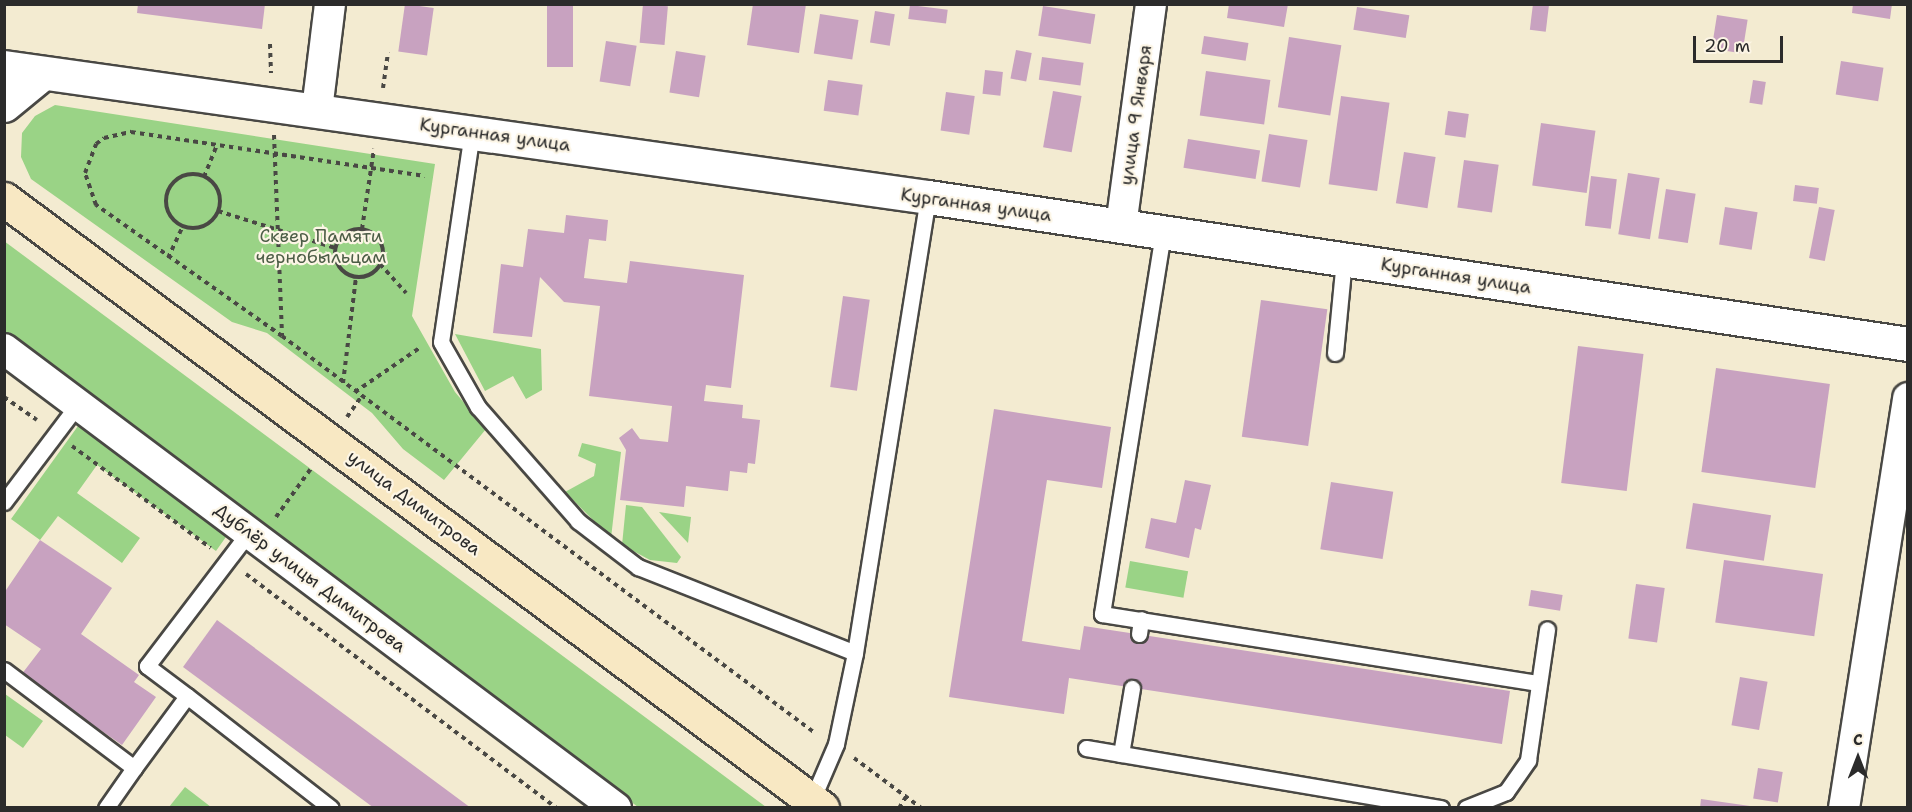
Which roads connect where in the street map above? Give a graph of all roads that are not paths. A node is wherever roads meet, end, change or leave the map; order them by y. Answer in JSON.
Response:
{"nodes":[{"id":1,"x":330,"y":4,"type":"edge"},
{"id":2,"x":1151,"y":4,"type":"edge"},
{"id":3,"x":4,"y":67,"type":"edge"},
{"id":4,"x":43,"y":73,"type":"junction"},
{"id":5,"x":4,"y":105,"type":"edge"},
{"id":6,"x":317,"y":110,"type":"junction"},
{"id":7,"x":472,"y":132,"type":"junction"},
{"id":8,"x":8,"y":196,"type":"edge"},
{"id":9,"x":928,"y":197,"type":"junction"},
{"id":10,"x":1121,"y":226,"type":"junction"},
{"id":11,"x":1164,"y":233,"type":"junction"},
{"id":12,"x":1344,"y":260,"type":"junction"},
{"id":13,"x":1908,"y":344,"type":"edge"},
{"id":14,"x":4,"y":349,"type":"edge"},
{"id":15,"x":1335,"y":353,"type":"dead end"},
{"id":16,"x":1908,"y":398,"type":"edge"},
{"id":17,"x":78,"y":404,"type":"junction"},
{"id":18,"x":4,"y":502,"type":"edge"},
{"id":19,"x":254,"y":536,"type":"junction"},
{"id":20,"x":1547,"y":629,"type":"dead end"},
{"id":21,"x":855,"y":653,"type":"junction"},
{"id":22,"x":4,"y":669,"type":"edge"},
{"id":23,"x":1539,"y":683,"type":"junction"},
{"id":24,"x":1132,"y":688,"type":"dead end"},
{"id":25,"x":187,"y":696,"type":"junction"},
{"id":26,"x":1086,"y":748,"type":"dead end"},
{"id":27,"x":1121,"y":754,"type":"junction"},
{"id":28,"x":134,"y":768,"type":"junction"},
{"id":29,"x":817,"y":804,"type":"edge"},
{"id":30,"x":106,"y":807,"type":"edge"},
{"id":31,"x":331,"y":807,"type":"edge"},
{"id":32,"x":616,"y":807,"type":"edge"},
{"id":33,"x":1441,"y":807,"type":"edge"},
{"id":34,"x":1466,"y":807,"type":"edge"},
{"id":35,"x":1844,"y":807,"type":"edge"}],
"edges":[{"from":1,"to":6,"type":"street"},
{"from":2,"to":10,"type":"street","name":"улица 9 Января"},
{"from":3,"to":4,"type":"street","name":"Курганная улица"},
{"from":4,"to":5,"type":"street"},
{"from":4,"to":6,"type":"street","name":"Курганная улица"},
{"from":6,"to":7,"type":"street","name":"Курганная улица"},
{"from":7,"to":9,"type":"street","name":"Курганная улица"},
{"from":7,"to":21,"type":"lane"},
{"from":8,"to":29,"type":"main road","name":"улица Димитрова"},
{"from":9,"to":10,"type":"street","name":"Курганная улица"},
{"from":9,"to":21,"type":"lane"},
{"from":10,"to":11,"type":"street","name":"Курганная улица"},
{"from":11,"to":12,"type":"street","name":"Курганная улица"},
{"from":11,"to":23,"type":"lane"},
{"from":12,"to":13,"type":"street","name":"Курганная улица"},
{"from":12,"to":15,"type":"lane"},
{"from":14,"to":17,"type":"street","name":"Дублёр улицы Димитрова"},
{"from":16,"to":35,"type":"street"},
{"from":17,"to":18,"type":"lane"},
{"from":17,"to":19,"type":"street","name":"Дублёр улицы Димитрова"},
{"from":19,"to":25,"type":"lane"},
{"from":19,"to":32,"type":"street","name":"Дублёр улицы Димитрова"},
{"from":20,"to":23,"type":"lane"},
{"from":21,"to":29,"type":"lane"},
{"from":22,"to":28,"type":"lane"},
{"from":23,"to":34,"type":"lane"},
{"from":24,"to":27,"type":"lane"},
{"from":25,"to":28,"type":"lane"},
{"from":25,"to":31,"type":"lane"},
{"from":26,"to":27,"type":"lane"},
{"from":27,"to":33,"type":"lane"},
{"from":28,"to":30,"type":"lane"}]}
